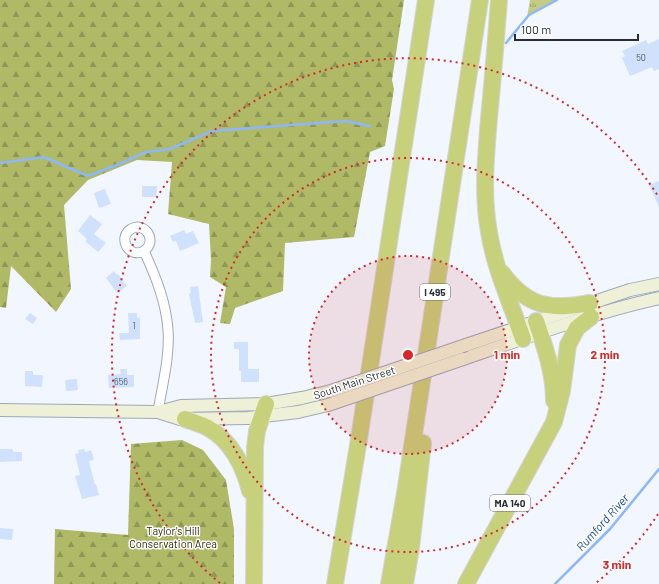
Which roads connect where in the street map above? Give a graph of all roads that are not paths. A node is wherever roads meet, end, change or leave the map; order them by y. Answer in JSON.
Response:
{"nodes":[{"id":1,"x":426,"y":0,"type":"edge"},
{"id":2,"x":480,"y":0,"type":"edge"},
{"id":3,"x":499,"y":0,"type":"edge"},
{"id":4,"x":144,"y":252,"type":"dead end"},
{"id":5,"x":496,"y":266,"type":"junction"},
{"id":6,"x":659,"y":284,"type":"edge"},
{"id":7,"x":659,"y":298,"type":"edge"},
{"id":8,"x":591,"y":310,"type":"junction"},
{"id":9,"x":538,"y":327,"type":"junction"},
{"id":10,"x":521,"y":333,"type":"junction"},
{"id":11,"x":423,"y":373,"type":"junction"},
{"id":12,"x":0,"y":410,"type":"edge"},
{"id":13,"x":263,"y":410,"type":"junction"},
{"id":14,"x":158,"y":412,"type":"junction"},
{"id":15,"x":185,"y":419,"type":"junction"},
{"id":16,"x":554,"y":422,"type":"junction"},
{"id":17,"x":359,"y":439,"type":"junction"},
{"id":18,"x":254,"y":522,"type":"junction"},
{"id":19,"x":254,"y":584,"type":"edge"},
{"id":20,"x":326,"y":584,"type":"edge"},
{"id":21,"x":335,"y":584,"type":"edge"},
{"id":22,"x":389,"y":584,"type":"edge"},
{"id":23,"x":405,"y":584,"type":"edge"},
{"id":24,"x":466,"y":584,"type":"edge"}],
"edges":[{"from":1,"to":17,"type":"highway"},
{"from":2,"to":11,"type":"highway","number":"I 495"},
{"from":3,"to":5,"type":"highway"},
{"from":4,"to":14,"type":"street"},
{"from":5,"to":8,"type":"highway"},
{"from":5,"to":10,"type":"highway"},
{"from":6,"to":8,"type":"main road","name":"South Main Street","number":"MA 140"},
{"from":7,"to":8,"type":"main road","name":"South Main Street","number":"MA 140"},
{"from":8,"to":9,"type":"main road","name":"South Main Street"},
{"from":8,"to":16,"type":"highway","number":"MA 140"},
{"from":9,"to":10,"type":"main road","name":"South Main Street"},
{"from":9,"to":16,"type":"highway"},
{"from":10,"to":13,"type":"main road","name":"South Main Street","bridge":true},
{"from":10,"to":13,"type":"main road","name":"South Main Street","bridge":true},
{"from":11,"to":22,"type":"highway","number":"I 495"},
{"from":11,"to":23,"type":"highway"},
{"from":12,"to":14,"type":"main road","name":"South Main Street"},
{"from":13,"to":14,"type":"main road","name":"South Main Street"},
{"from":13,"to":15,"type":"main road","name":"South Main Street"},
{"from":13,"to":18,"type":"highway"},
{"from":14,"to":15,"type":"main road","name":"South Main Street"},
{"from":15,"to":18,"type":"highway"},
{"from":16,"to":24,"type":"highway","number":"MA 140"},
{"from":17,"to":20,"type":"highway"},
{"from":17,"to":21,"type":"highway"},
{"from":18,"to":19,"type":"highway"}]}
